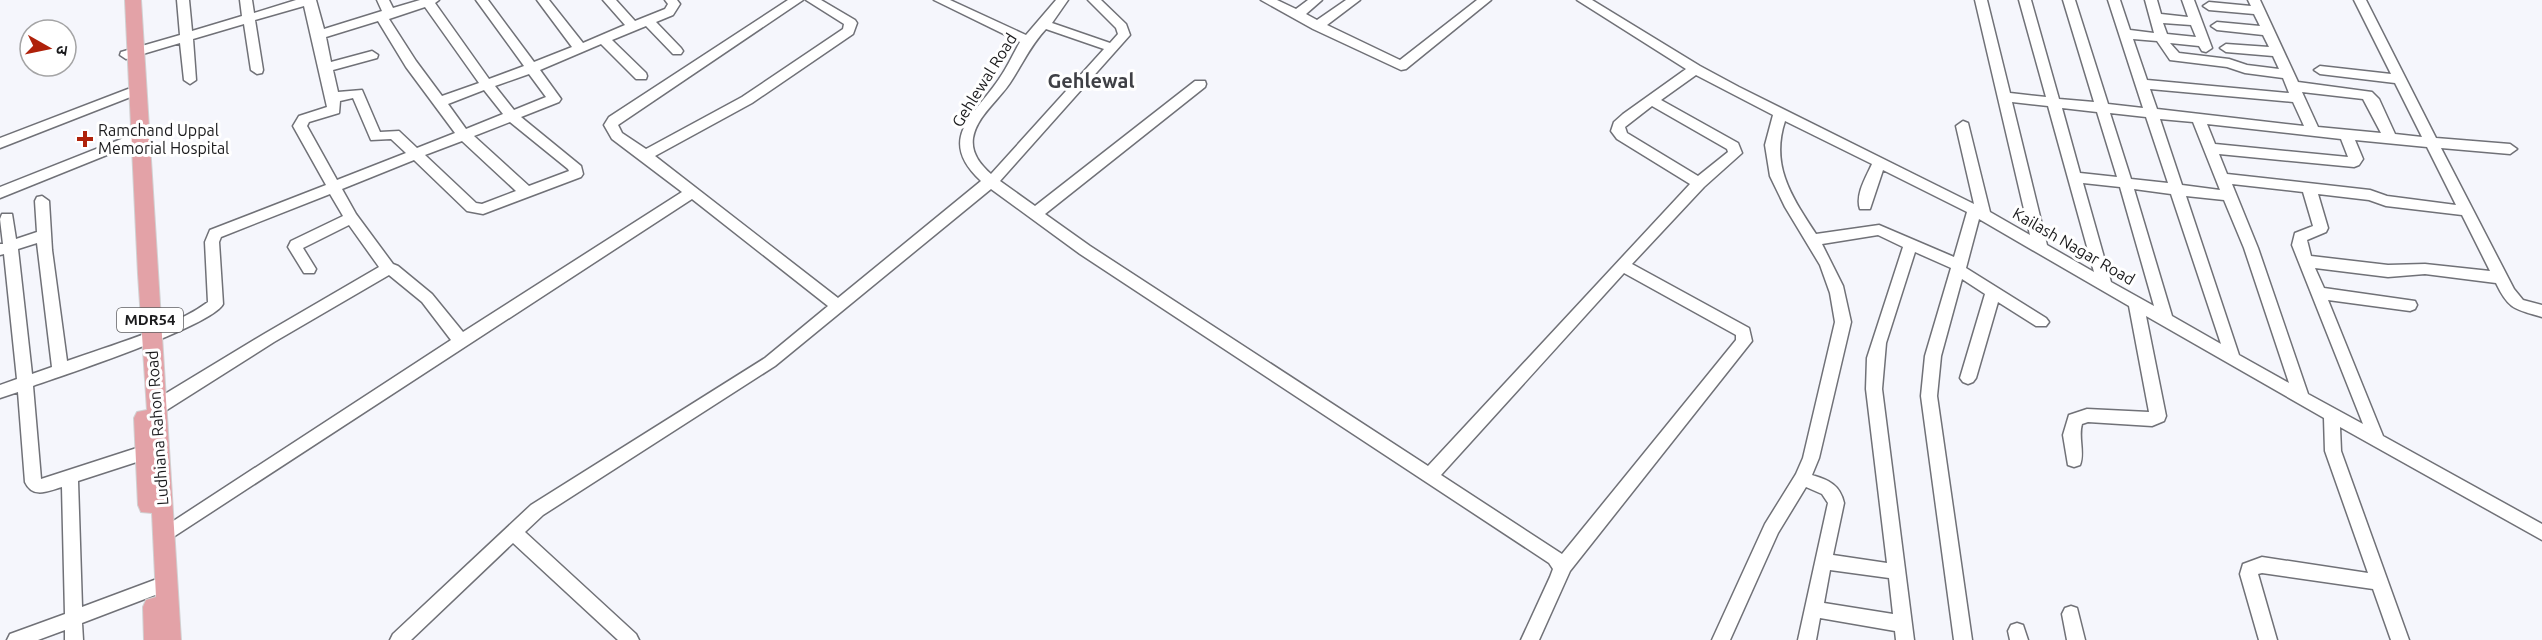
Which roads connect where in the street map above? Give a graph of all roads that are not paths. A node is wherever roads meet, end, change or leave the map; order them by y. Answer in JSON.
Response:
{"nodes":[{"id":1,"x":183,"y":0,"type":"edge"},
{"id":2,"x":246,"y":0,"type":"edge"},
{"id":3,"x":310,"y":0,"type":"edge"},
{"id":4,"x":383,"y":0,"type":"edge"},
{"id":5,"x":482,"y":0,"type":"edge"},
{"id":6,"x":543,"y":0,"type":"edge"},
{"id":7,"x":609,"y":0,"type":"edge"},
{"id":8,"x":671,"y":0,"type":"edge"},
{"id":9,"x":797,"y":0,"type":"edge"},
{"id":10,"x":812,"y":0,"type":"edge"},
{"id":11,"x":940,"y":0,"type":"edge"},
{"id":12,"x":1062,"y":0,"type":"edge"},
{"id":13,"x":1094,"y":0,"type":"edge"},
{"id":14,"x":1268,"y":0,"type":"edge"},
{"id":15,"x":1316,"y":0,"type":"edge"},
{"id":16,"x":1354,"y":0,"type":"edge"},
{"id":17,"x":1485,"y":0,"type":"edge"},
{"id":18,"x":1583,"y":0,"type":"edge"},
{"id":19,"x":1981,"y":0,"type":"edge"},
{"id":20,"x":2025,"y":0,"type":"edge"},
{"id":21,"x":2069,"y":0,"type":"edge"},
{"id":22,"x":2114,"y":0,"type":"edge"},
{"id":23,"x":2151,"y":0,"type":"edge"},
{"id":24,"x":2188,"y":0,"type":"edge"},
{"id":25,"x":2360,"y":0,"type":"edge"},
{"id":26,"x":129,"y":1,"type":"edge"},
{"id":27,"x":430,"y":1,"type":"edge"},
{"id":28,"x":2209,"y":6,"type":"dead end"},
{"id":29,"x":2257,"y":6,"type":"edge"},
{"id":30,"x":1297,"y":15,"type":"junction"},
{"id":31,"x":386,"y":16,"type":"junction"},
{"id":32,"x":248,"y":18,"type":"junction"},
{"id":33,"x":2157,"y":18,"type":"junction"},
{"id":34,"x":648,"y":21,"type":"junction"},
{"id":35,"x":2196,"y":22,"type":"junction"},
{"id":36,"x":1044,"y":24,"type":"junction"},
{"id":37,"x":1317,"y":26,"type":"junction"},
{"id":38,"x":2217,"y":26,"type":"dead end"},
{"id":39,"x":633,"y":27,"type":"junction"},
{"id":40,"x":2268,"y":31,"type":"junction"},
{"id":41,"x":2126,"y":34,"type":"junction"},
{"id":42,"x":319,"y":35,"type":"junction"},
{"id":43,"x":186,"y":36,"type":"junction"},
{"id":44,"x":2163,"y":38,"type":"junction"},
{"id":45,"x":604,"y":40,"type":"junction"},
{"id":46,"x":1028,"y":41,"type":"junction"},
{"id":47,"x":2204,"y":42,"type":"junction"},
{"id":48,"x":581,"y":48,"type":"junction"},
{"id":49,"x":1113,"y":48,"type":"junction"},
{"id":50,"x":2226,"y":48,"type":"dead end"},
{"id":51,"x":677,"y":51,"type":"dead end"},
{"id":52,"x":2277,"y":52,"type":"junction"},
{"id":53,"x":130,"y":54,"type":"junction"},
{"id":54,"x":372,"y":55,"type":"dead end"},
{"id":55,"x":2212,"y":61,"type":"junction"},
{"id":56,"x":326,"y":68,"type":"junction"},
{"id":57,"x":532,"y":68,"type":"junction"},
{"id":58,"x":1695,"y":69,"type":"junction"},
{"id":59,"x":257,"y":70,"type":"dead end"},
{"id":60,"x":2320,"y":70,"type":"dead end"},
{"id":61,"x":641,"y":76,"type":"dead end"},
{"id":62,"x":2400,"y":79,"type":"junction"},
{"id":63,"x":190,"y":80,"type":"dead end"},
{"id":64,"x":1200,"y":84,"type":"dead end"},
{"id":65,"x":2142,"y":84,"type":"junction"},
{"id":66,"x":487,"y":85,"type":"junction"},
{"id":67,"x":2292,"y":86,"type":"junction"},
{"id":68,"x":128,"y":93,"type":"junction"},
{"id":69,"x":2005,"y":96,"type":"junction"},
{"id":70,"x":333,"y":98,"type":"junction"},
{"id":71,"x":1651,"y":100,"type":"junction"},
{"id":72,"x":439,"y":102,"type":"junction"},
{"id":73,"x":2053,"y":102,"type":"junction"},
{"id":74,"x":2101,"y":108,"type":"junction"},
{"id":75,"x":2152,"y":114,"type":"junction"},
{"id":76,"x":1780,"y":115,"type":"junction"},
{"id":77,"x":511,"y":116,"type":"junction"},
{"id":78,"x":2198,"y":119,"type":"junction"},
{"id":79,"x":1963,"y":126,"type":"dead end"},
{"id":80,"x":2313,"y":131,"type":"junction"},
{"id":81,"x":463,"y":134,"type":"junction"},
{"id":82,"x":2346,"y":135,"type":"junction"},
{"id":83,"x":135,"y":138,"type":"junction"},
{"id":84,"x":2390,"y":139,"type":"junction"},
{"id":85,"x":0,"y":142,"type":"edge"},
{"id":86,"x":2433,"y":143,"type":"junction"},
{"id":87,"x":2210,"y":148,"type":"junction"},
{"id":88,"x":2510,"y":149,"type":"dead end"},
{"id":89,"x":413,"y":153,"type":"junction"},
{"id":90,"x":645,"y":155,"type":"junction"},
{"id":91,"x":1880,"y":163,"type":"junction"},
{"id":92,"x":2075,"y":177,"type":"junction"},
{"id":93,"x":2222,"y":178,"type":"junction"},
{"id":94,"x":990,"y":181,"type":"junction"},
{"id":95,"x":1699,"y":183,"type":"junction"},
{"id":96,"x":2125,"y":183,"type":"junction"},
{"id":97,"x":333,"y":186,"type":"junction"},
{"id":98,"x":2309,"y":188,"type":"junction"},
{"id":99,"x":2177,"y":189,"type":"junction"},
{"id":100,"x":692,"y":192,"type":"junction"},
{"id":101,"x":527,"y":193,"type":"junction"},
{"id":102,"x":0,"y":194,"type":"edge"},
{"id":103,"x":2229,"y":195,"type":"junction"},
{"id":104,"x":42,"y":201,"type":"dead end"},
{"id":105,"x":1865,"y":205,"type":"dead end"},
{"id":106,"x":2467,"y":211,"type":"junction"},
{"id":107,"x":1979,"y":213,"type":"junction"},
{"id":108,"x":1035,"y":214,"type":"junction"},
{"id":109,"x":6,"y":218,"type":"dead end"},
{"id":110,"x":351,"y":218,"type":"junction"},
{"id":111,"x":44,"y":236,"type":"junction"},
{"id":112,"x":1812,"y":240,"type":"junction"},
{"id":113,"x":1911,"y":244,"type":"junction"},
{"id":114,"x":2040,"y":247,"type":"junction"},
{"id":115,"x":4,"y":249,"type":"edge"},
{"id":116,"x":2305,"y":261,"type":"junction"},
{"id":117,"x":1622,"y":265,"type":"junction"},
{"id":118,"x":1959,"y":268,"type":"junction"},
{"id":119,"x":309,"y":269,"type":"dead end"},
{"id":120,"x":388,"y":269,"type":"junction"},
{"id":121,"x":2501,"y":278,"type":"junction"},
{"id":122,"x":2105,"y":286,"type":"junction"},
{"id":123,"x":1993,"y":292,"type":"junction"},
{"id":124,"x":2318,"y":293,"type":"junction"},
{"id":125,"x":2136,"y":304,"type":"junction"},
{"id":126,"x":837,"y":305,"type":"junction"},
{"id":127,"x":2410,"y":305,"type":"dead end"},
{"id":128,"x":2542,"y":311,"type":"edge"},
{"id":129,"x":2165,"y":320,"type":"junction"},
{"id":130,"x":2041,"y":322,"type":"dead end"},
{"id":131,"x":146,"y":337,"type":"junction"},
{"id":132,"x":462,"y":342,"type":"junction"},
{"id":133,"x":2232,"y":359,"type":"junction"},
{"id":134,"x":60,"y":369,"type":"junction"},
{"id":135,"x":1968,"y":378,"type":"dead end"},
{"id":136,"x":25,"y":382,"type":"junction"},
{"id":137,"x":0,"y":392,"type":"edge"},
{"id":138,"x":2302,"y":398,"type":"junction"},
{"id":139,"x":156,"y":408,"type":"junction"},
{"id":140,"x":2332,"y":415,"type":"junction"},
{"id":141,"x":2376,"y":440,"type":"junction"},
{"id":142,"x":146,"y":452,"type":"junction"},
{"id":143,"x":2074,"y":460,"type":"dead end"},
{"id":144,"x":70,"y":477,"type":"junction"},
{"id":145,"x":1429,"y":477,"type":"junction"},
{"id":146,"x":1801,"y":480,"type":"junction"},
{"id":147,"x":513,"y":532,"type":"junction"},
{"id":148,"x":2542,"y":533,"type":"edge"},
{"id":149,"x":164,"y":536,"type":"junction"},
{"id":150,"x":1822,"y":561,"type":"junction"},
{"id":151,"x":1562,"y":567,"type":"junction"},
{"id":152,"x":1898,"y":572,"type":"junction"},
{"id":153,"x":2379,"y":582,"type":"junction"},
{"id":154,"x":159,"y":586,"type":"junction"},
{"id":155,"x":1813,"y":609,"type":"junction"},
{"id":156,"x":2070,"y":614,"type":"dead end"},
{"id":157,"x":74,"y":619,"type":"junction"},
{"id":158,"x":1904,"y":632,"type":"edge"},
{"id":159,"x":16,"y":640,"type":"edge"},
{"id":160,"x":74,"y":640,"type":"edge"},
{"id":161,"x":156,"y":640,"type":"edge"},
{"id":162,"x":169,"y":640,"type":"edge"},
{"id":163,"x":399,"y":640,"type":"edge"},
{"id":164,"x":630,"y":640,"type":"edge"},
{"id":165,"x":1530,"y":640,"type":"edge"},
{"id":166,"x":1721,"y":640,"type":"edge"},
{"id":167,"x":1807,"y":640,"type":"edge"},
{"id":168,"x":1963,"y":640,"type":"edge"},
{"id":169,"x":2076,"y":640,"type":"edge"},
{"id":170,"x":2271,"y":640,"type":"edge"},
{"id":171,"x":2400,"y":640,"type":"edge"}],
"edges":[{"from":1,"to":43,"type":"street"},
{"from":2,"to":32,"type":"street"},
{"from":3,"to":32,"type":"street"},
{"from":3,"to":42,"type":"street"},
{"from":4,"to":31,"type":"street"},
{"from":5,"to":57,"type":"street"},
{"from":6,"to":48,"type":"street"},
{"from":7,"to":39,"type":"street"},
{"from":8,"to":34,"type":"street"},
{"from":9,"to":90,"type":"street"},
{"from":10,"to":90,"type":"street"},
{"from":11,"to":46,"type":"street"},
{"from":12,"to":36,"type":"street","name":"Gehlewal Road"},
{"from":13,"to":49,"type":"street"},
{"from":14,"to":30,"type":"street"},
{"from":15,"to":30,"type":"street"},
{"from":16,"to":37,"type":"street"},
{"from":17,"to":37,"type":"street"},
{"from":18,"to":58,"type":"street","name":"Kailash Nagar Road"},
{"from":19,"to":69,"type":"street"},
{"from":20,"to":73,"type":"street"},
{"from":21,"to":74,"type":"street"},
{"from":22,"to":41,"type":"street"},
{"from":23,"to":33,"type":"street"},
{"from":24,"to":35,"type":"street"},
{"from":25,"to":62,"type":"street"},
{"from":26,"to":53,"type":"main road","name":"Ludhiana Rahon Road","number":"MDR54"},
{"from":27,"to":31,"type":"street"},
{"from":27,"to":66,"type":"street"},
{"from":28,"to":29,"type":"street"},
{"from":29,"to":40,"type":"street"},
{"from":30,"to":37,"type":"street"},
{"from":31,"to":42,"type":"street"},
{"from":31,"to":72,"type":"street"},
{"from":32,"to":43,"type":"street"},
{"from":32,"to":59,"type":"street"},
{"from":33,"to":35,"type":"street"},
{"from":33,"to":44,"type":"street"},
{"from":34,"to":39,"type":"street"},
{"from":34,"to":51,"type":"street"},
{"from":35,"to":47,"type":"street"},
{"from":36,"to":46,"type":"street","name":"Gehlewal Road"},
{"from":36,"to":49,"type":"street"},
{"from":38,"to":40,"type":"street"},
{"from":39,"to":45,"type":"street"},
{"from":40,"to":52,"type":"street"},
{"from":41,"to":44,"type":"street"},
{"from":41,"to":65,"type":"street"},
{"from":42,"to":56,"type":"street"},
{"from":43,"to":53,"type":"street"},
{"from":43,"to":63,"type":"street"},
{"from":44,"to":47,"type":"street"},
{"from":44,"to":55,"type":"street"},
{"from":45,"to":48,"type":"street"},
{"from":45,"to":61,"type":"street"},
{"from":46,"to":94,"type":"street","name":"Gehlewal Road"},
{"from":47,"to":55,"type":"street"},
{"from":48,"to":57,"type":"street"},
{"from":49,"to":94,"type":"street"},
{"from":50,"to":52,"type":"street"},
{"from":52,"to":67,"type":"street"},
{"from":53,"to":68,"type":"main road","name":"Ludhiana Rahon Road","number":"MDR54"},
{"from":53,"to":83,"type":"main road","name":"Ludhiana Rahon Road","number":"MDR54"},
{"from":54,"to":56,"type":"street"},
{"from":55,"to":67,"type":"street"},
{"from":56,"to":70,"type":"street"},
{"from":57,"to":66,"type":"street"},
{"from":57,"to":77,"type":"street"},
{"from":58,"to":71,"type":"street"},
{"from":58,"to":76,"type":"street","name":"Kailash Nagar Road"},
{"from":60,"to":62,"type":"street"},
{"from":62,"to":86,"type":"street"},
{"from":64,"to":108,"type":"street"},
{"from":65,"to":67,"type":"street"},
{"from":65,"to":75,"type":"street"},
{"from":66,"to":72,"type":"street"},
{"from":66,"to":77,"type":"street"},
{"from":67,"to":80,"type":"street"},
{"from":67,"to":84,"type":"street"},
{"from":68,"to":83,"type":"main road","name":"Ludhiana Rahon Road","number":"MDR54"},
{"from":68,"to":85,"type":"street"},
{"from":69,"to":73,"type":"street"},
{"from":69,"to":114,"type":"street"},
{"from":70,"to":89,"type":"street"},
{"from":70,"to":97,"type":"street"},
{"from":71,"to":95,"type":"street"},
{"from":71,"to":95,"type":"street"},
{"from":72,"to":81,"type":"street"},
{"from":73,"to":74,"type":"street"},
{"from":73,"to":92,"type":"street"},
{"from":74,"to":75,"type":"street"},
{"from":74,"to":96,"type":"street"},
{"from":75,"to":78,"type":"street"},
{"from":75,"to":99,"type":"street"},
{"from":76,"to":91,"type":"street","name":"Kailash Nagar Road"},
{"from":76,"to":112,"type":"street"},
{"from":77,"to":81,"type":"street"},
{"from":77,"to":101,"type":"street"},
{"from":78,"to":80,"type":"street"},
{"from":78,"to":87,"type":"street"},
{"from":79,"to":107,"type":"street"},
{"from":80,"to":82,"type":"street"},
{"from":81,"to":89,"type":"street"},
{"from":81,"to":101,"type":"street"},
{"from":82,"to":84,"type":"street"},
{"from":82,"to":87,"type":"street"},
{"from":83,"to":102,"type":"street"},
{"from":83,"to":131,"type":"main road","name":"Ludhiana Rahon Road","number":"MDR54"},
{"from":84,"to":86,"type":"street"},
{"from":86,"to":88,"type":"street"},
{"from":86,"to":106,"type":"street"},
{"from":87,"to":93,"type":"street"},
{"from":89,"to":97,"type":"street"},
{"from":89,"to":101,"type":"street"},
{"from":90,"to":100,"type":"street"},
{"from":91,"to":105,"type":"street"},
{"from":91,"to":107,"type":"street","name":"Kailash Nagar Road"},
{"from":92,"to":96,"type":"street"},
{"from":92,"to":122,"type":"street"},
{"from":93,"to":98,"type":"street"},
{"from":93,"to":103,"type":"street"},
{"from":94,"to":108,"type":"street"},
{"from":94,"to":126,"type":"street"},
{"from":95,"to":117,"type":"street"},
{"from":96,"to":99,"type":"street"},
{"from":96,"to":129,"type":"street"},
{"from":97,"to":110,"type":"street"},
{"from":97,"to":131,"type":"street"},
{"from":98,"to":106,"type":"street"},
{"from":98,"to":116,"type":"street"},
{"from":99,"to":103,"type":"street"},
{"from":99,"to":133,"type":"street"},
{"from":100,"to":126,"type":"street"},
{"from":100,"to":132,"type":"street"},
{"from":103,"to":138,"type":"street"},
{"from":104,"to":111,"type":"street"},
{"from":106,"to":121,"type":"street"},
{"from":107,"to":114,"type":"street","name":"Kailash Nagar Road"},
{"from":107,"to":118,"type":"street"},
{"from":108,"to":145,"type":"street"},
{"from":109,"to":115,"type":"street"},
{"from":110,"to":119,"type":"street"},
{"from":110,"to":120,"type":"street"},
{"from":111,"to":115,"type":"street"},
{"from":111,"to":134,"type":"street"},
{"from":112,"to":113,"type":"street"},
{"from":112,"to":146,"type":"street"},
{"from":113,"to":118,"type":"street"},
{"from":113,"to":152,"type":"street"},
{"from":114,"to":122,"type":"street","name":"Kailash Nagar Road"},
{"from":115,"to":136,"type":"street"},
{"from":116,"to":121,"type":"street"},
{"from":116,"to":124,"type":"street"},
{"from":117,"to":145,"type":"street"},
{"from":117,"to":151,"type":"street"},
{"from":118,"to":123,"type":"street"},
{"from":118,"to":168,"type":"street"},
{"from":120,"to":132,"type":"street"},
{"from":120,"to":139,"type":"street"},
{"from":121,"to":128,"type":"street"},
{"from":122,"to":125,"type":"street","name":"Kailash Nagar Road"},
{"from":123,"to":130,"type":"street"},
{"from":123,"to":135,"type":"street"},
{"from":124,"to":127,"type":"street"},
{"from":124,"to":141,"type":"street"},
{"from":125,"to":129,"type":"street","name":"Kailash Nagar Road"},
{"from":125,"to":143,"type":"street"},
{"from":126,"to":147,"type":"street"},
{"from":129,"to":133,"type":"street","name":"Kailash Nagar Road"},
{"from":131,"to":134,"type":"street"},
{"from":131,"to":139,"type":"main road","name":"Ludhiana Rahon Road","number":"MDR54"},
{"from":131,"to":142,"type":"main road","name":"Ludhiana Rahon Road","number":"MDR54"},
{"from":132,"to":149,"type":"street"},
{"from":133,"to":138,"type":"street","name":"Kailash Nagar Road"},
{"from":134,"to":136,"type":"street"},
{"from":136,"to":137,"type":"street"},
{"from":136,"to":144,"type":"street"},
{"from":138,"to":140,"type":"street","name":"Kailash Nagar Road"},
{"from":139,"to":149,"type":"main road","name":"Ludhiana Rahon Road","number":"MDR54"},
{"from":140,"to":141,"type":"street","name":"Kailash Nagar Road"},
{"from":140,"to":153,"type":"street"},
{"from":141,"to":148,"type":"street","name":"Kailash Nagar Road"},
{"from":142,"to":144,"type":"street"},
{"from":142,"to":154,"type":"main road","name":"Ludhiana Rahon Road","number":"MDR54"},
{"from":144,"to":157,"type":"street"},
{"from":145,"to":151,"type":"street"},
{"from":146,"to":150,"type":"street"},
{"from":146,"to":166,"type":"street"},
{"from":147,"to":163,"type":"street"},
{"from":147,"to":164,"type":"street"},
{"from":149,"to":154,"type":"main road","name":"Ludhiana Rahon Road","number":"MDR54"},
{"from":150,"to":152,"type":"street"},
{"from":150,"to":155,"type":"street"},
{"from":151,"to":165,"type":"street"},
{"from":152,"to":158,"type":"street"},
{"from":153,"to":170,"type":"street"},
{"from":153,"to":171,"type":"street"},
{"from":154,"to":157,"type":"street"},
{"from":154,"to":161,"type":"main road","name":"Ludhiana Rahon Road","number":"MDR54"},
{"from":154,"to":162,"type":"main road","name":"Ludhiana Rahon Road","number":"MDR54"},
{"from":155,"to":158,"type":"street"},
{"from":155,"to":167,"type":"street"},
{"from":156,"to":169,"type":"street"},
{"from":157,"to":159,"type":"street"},
{"from":157,"to":160,"type":"street"}]}
